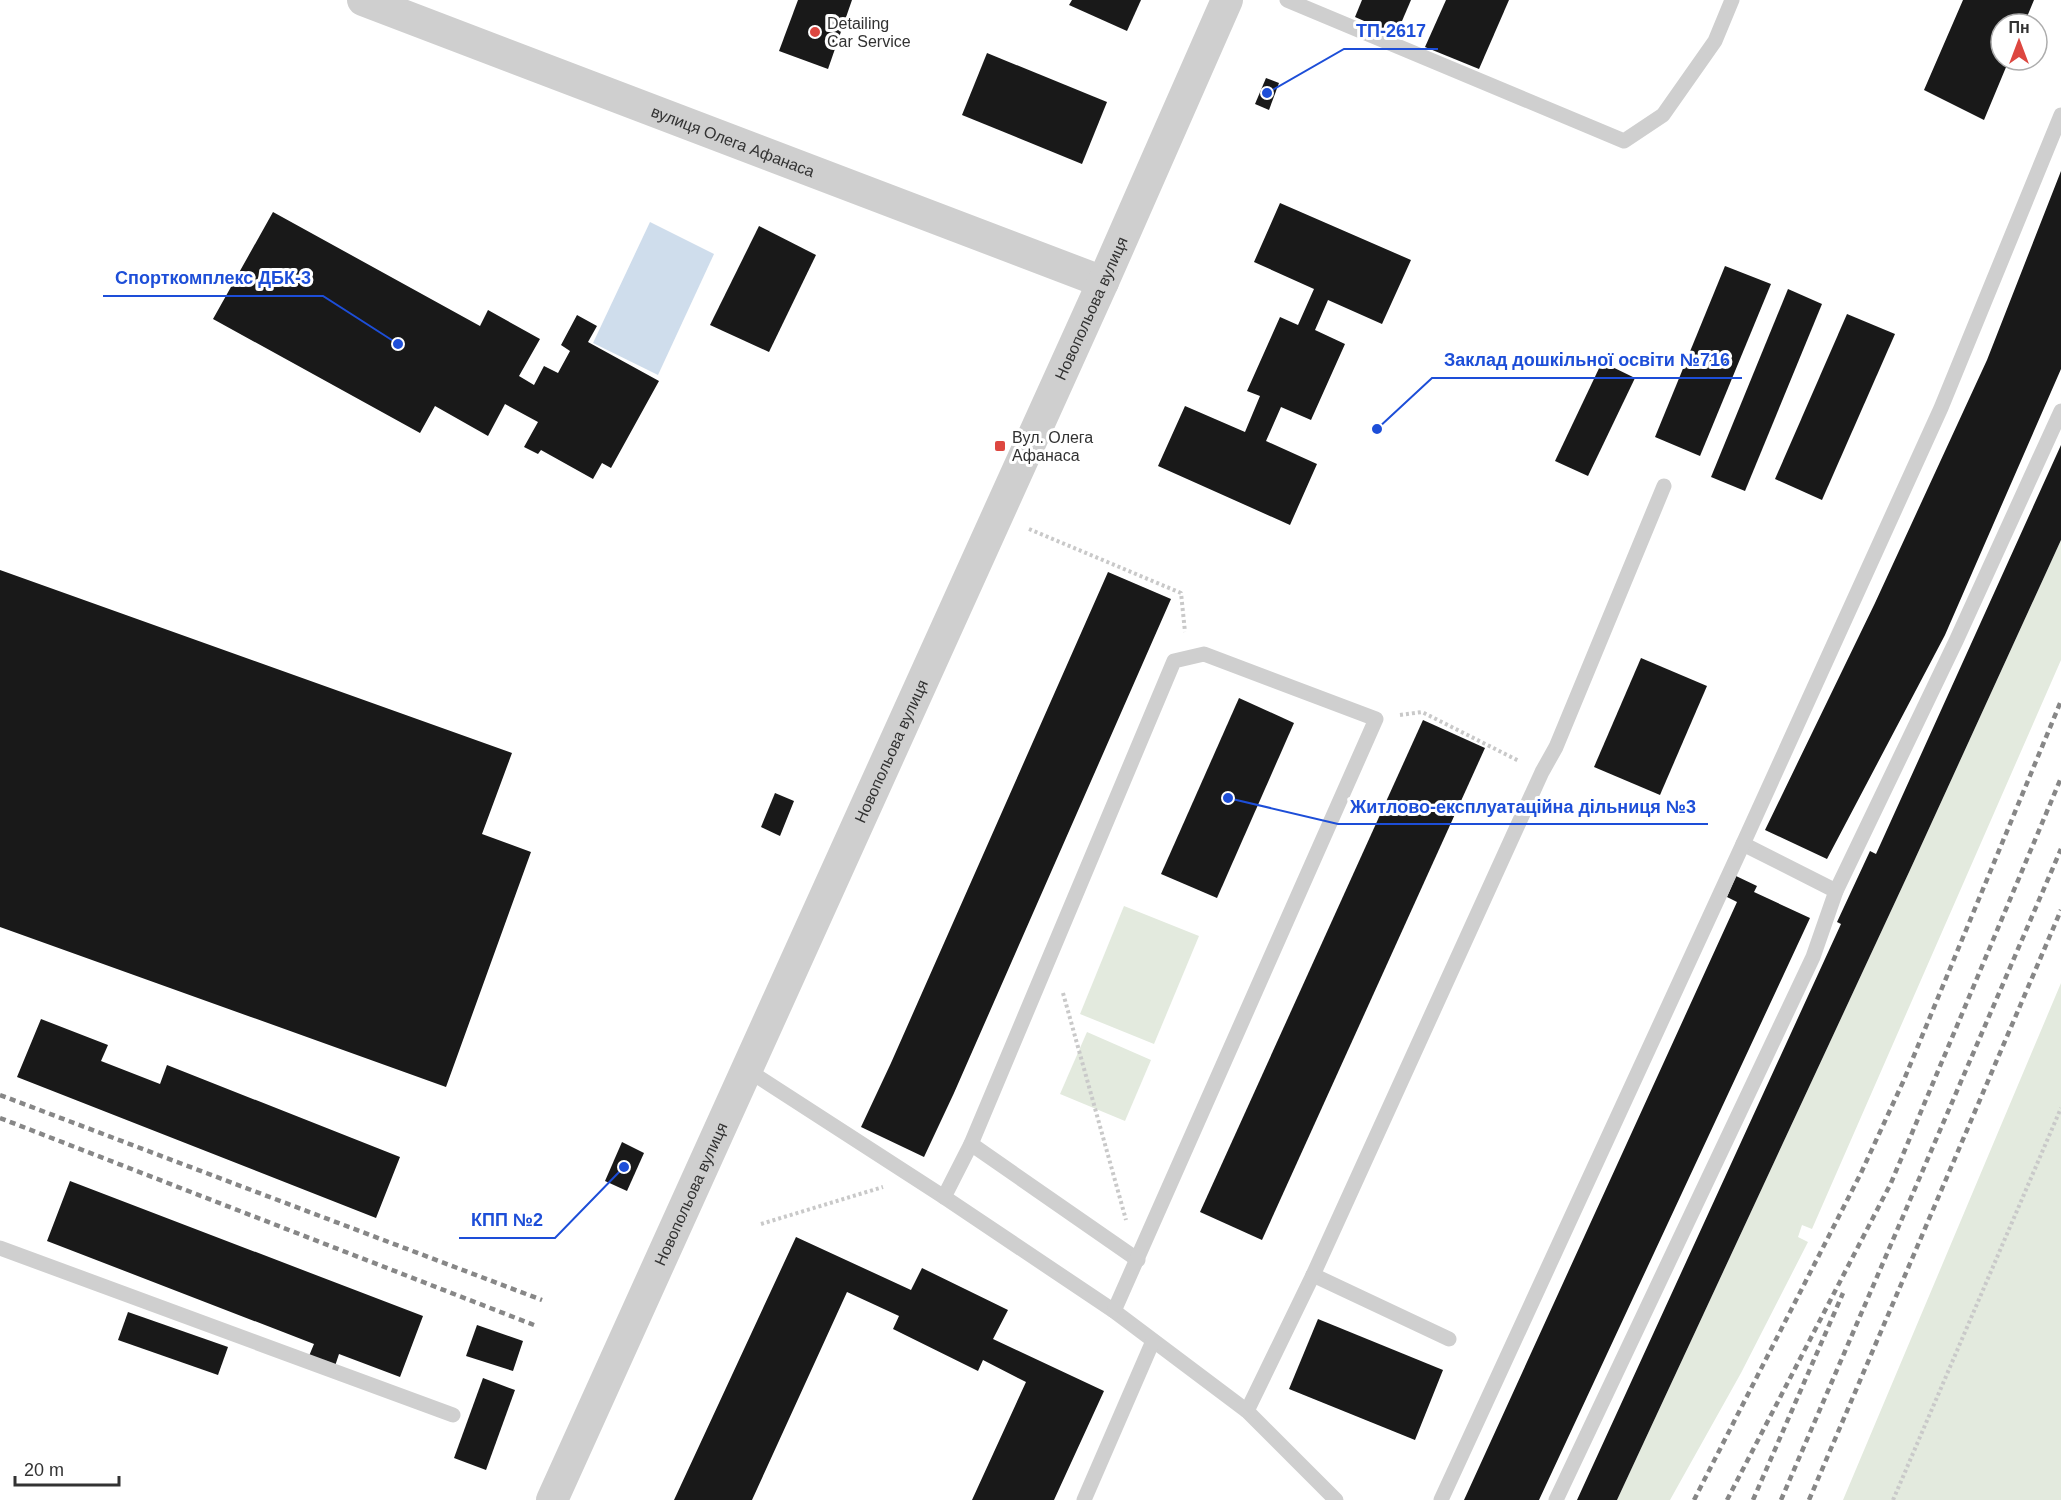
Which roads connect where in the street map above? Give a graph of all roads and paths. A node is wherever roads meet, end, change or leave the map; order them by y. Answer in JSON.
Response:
{"nodes":[{"id":1,"x":363,"y":0,"type":"edge"},
{"id":2,"x":1227,"y":0,"type":"edge"},
{"id":3,"x":1287,"y":0,"type":"edge"},
{"id":4,"x":1732,"y":0,"type":"edge"},
{"id":5,"x":2061,"y":115,"type":"edge"},
{"id":6,"x":1102,"y":282,"type":"junction"},
{"id":7,"x":2061,"y":411,"type":"edge"},
{"id":8,"x":1664,"y":486,"type":"dead end"},
{"id":9,"x":1029,"y":530,"type":"dead end"},
{"id":10,"x":1189,"y":658,"type":"junction"},
{"id":11,"x":1376,"y":719,"type":"junction"},
{"id":12,"x":1542,"y":772,"type":"junction"},
{"id":13,"x":1743,"y":844,"type":"junction"},
{"id":14,"x":1836,"y":891,"type":"junction"},
{"id":15,"x":1052,"y":951,"type":"junction"},
{"id":16,"x":747,"y":1069,"type":"junction"},
{"id":17,"x":2061,"y":1108,"type":"edge"},
{"id":18,"x":971,"y":1144,"type":"junction"},
{"id":19,"x":914,"y":1178,"type":"junction"},
{"id":20,"x":944,"y":1197,"type":"junction"},
{"id":21,"x":760,"y":1224,"type":"dead end"},
{"id":22,"x":0,"y":1248,"type":"edge"},
{"id":23,"x":1138,"y":1260,"type":"junction"},
{"id":24,"x":1313,"y":1275,"type":"junction"},
{"id":25,"x":1114,"y":1311,"type":"junction"},
{"id":26,"x":1449,"y":1339,"type":"dead end"},
{"id":27,"x":1153,"y":1341,"type":"junction"},
{"id":28,"x":1247,"y":1411,"type":"junction"},
{"id":29,"x":453,"y":1415,"type":"dead end"},
{"id":30,"x":552,"y":1500,"type":"edge"},
{"id":31,"x":1084,"y":1500,"type":"edge"},
{"id":32,"x":1336,"y":1500,"type":"edge"},
{"id":33,"x":1441,"y":1500,"type":"edge"},
{"id":34,"x":1556,"y":1500,"type":"edge"},
{"id":35,"x":1893,"y":1500,"type":"edge"}],
"edges":[{"from":1,"to":6,"type":"street","name":"вулиця Олега Афанаса"},
{"from":2,"to":6,"type":"street","name":"Новопольова вулиця"},
{"from":3,"to":4,"type":"lane"},
{"from":5,"to":13,"type":"lane"},
{"from":6,"to":16,"type":"street","name":"Новопольова вулиця"},
{"from":7,"to":14,"type":"lane"},
{"from":8,"to":12,"type":"lane"},
{"from":9,"to":10,"type":"path"},
{"from":10,"to":11,"type":"lane"},
{"from":10,"to":15,"type":"lane"},
{"from":11,"to":12,"type":"path"},
{"from":11,"to":23,"type":"lane"},
{"from":12,"to":24,"type":"lane"},
{"from":13,"to":14,"type":"lane"},
{"from":13,"to":33,"type":"lane"},
{"from":14,"to":34,"type":"lane"},
{"from":15,"to":18,"type":"lane"},
{"from":15,"to":23,"type":"path"},
{"from":16,"to":19,"type":"lane"},
{"from":16,"to":30,"type":"street","name":"Новопольова вулиця"},
{"from":17,"to":35,"type":"path"},
{"from":18,"to":20,"type":"lane"},
{"from":18,"to":23,"type":"lane"},
{"from":19,"to":20,"type":"lane"},
{"from":19,"to":21,"type":"path"},
{"from":20,"to":25,"type":"lane"},
{"from":22,"to":29,"type":"lane"},
{"from":23,"to":25,"type":"lane"},
{"from":24,"to":26,"type":"lane"},
{"from":24,"to":28,"type":"lane"},
{"from":25,"to":27,"type":"lane"},
{"from":27,"to":28,"type":"lane"},
{"from":27,"to":31,"type":"lane"},
{"from":28,"to":32,"type":"lane"}]}
